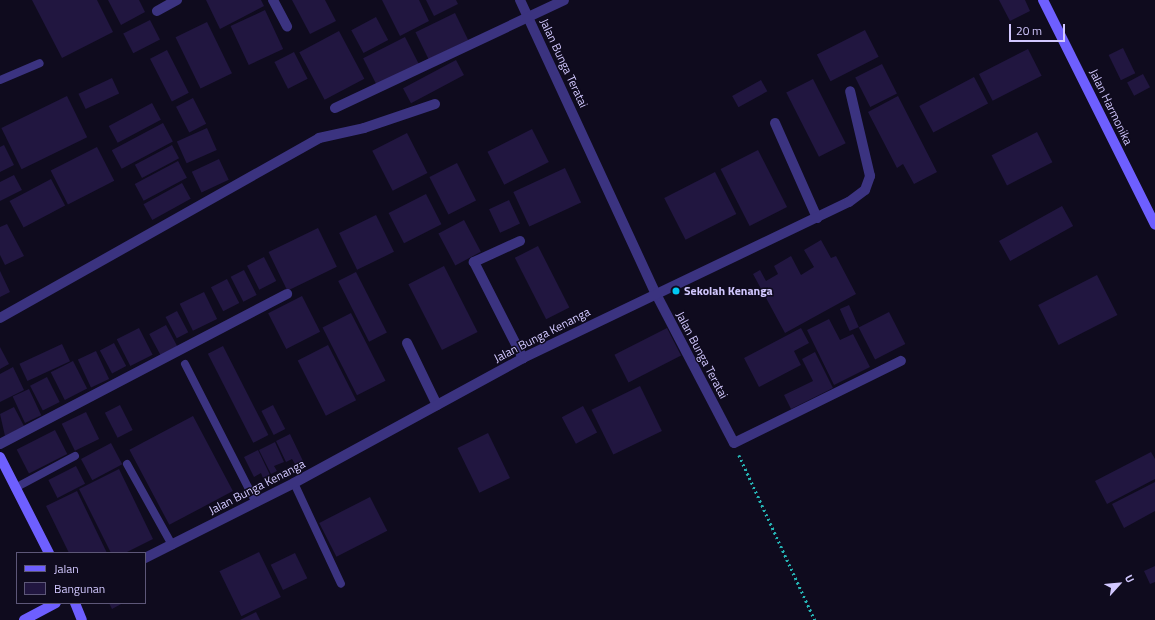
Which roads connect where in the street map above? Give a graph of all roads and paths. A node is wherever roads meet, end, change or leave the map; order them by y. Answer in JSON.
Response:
{"nodes":[{"id":1,"x":177,"y":0,"type":"edge"},
{"id":2,"x":273,"y":0,"type":"edge"},
{"id":3,"x":520,"y":0,"type":"edge"},
{"id":4,"x":564,"y":0,"type":"edge"},
{"id":5,"x":1044,"y":0,"type":"edge"},
{"id":6,"x":157,"y":11,"type":"dead end"},
{"id":7,"x":528,"y":17,"type":"junction"},
{"id":8,"x":287,"y":26,"type":"dead end"},
{"id":9,"x":40,"y":63,"type":"dead end"},
{"id":10,"x":0,"y":80,"type":"edge"},
{"id":11,"x":850,"y":91,"type":"dead end"},
{"id":12,"x":435,"y":104,"type":"dead end"},
{"id":13,"x":335,"y":108,"type":"dead end"},
{"id":14,"x":774,"y":123,"type":"dead end"},
{"id":15,"x":818,"y":218,"type":"junction"},
{"id":16,"x":1155,"y":225,"type":"edge"},
{"id":17,"x":520,"y":241,"type":"dead end"},
{"id":18,"x":655,"y":292,"type":"junction"},
{"id":19,"x":287,"y":294,"type":"dead end"},
{"id":20,"x":0,"y":318,"type":"edge"},
{"id":21,"x":407,"y":343,"type":"dead end"},
{"id":22,"x":523,"y":358,"type":"junction"},
{"id":23,"x":901,"y":361,"type":"dead end"},
{"id":24,"x":185,"y":364,"type":"dead end"},
{"id":25,"x":438,"y":405,"type":"junction"},
{"id":26,"x":734,"y":443,"type":"junction"},
{"id":27,"x":0,"y":444,"type":"edge"},
{"id":28,"x":75,"y":456,"type":"dead end"},
{"id":29,"x":0,"y":457,"type":"edge"},
{"id":30,"x":127,"y":464,"type":"dead end"},
{"id":31,"x":294,"y":483,"type":"junction"},
{"id":32,"x":15,"y":488,"type":"junction"},
{"id":33,"x":256,"y":503,"type":"junction"},
{"id":34,"x":172,"y":545,"type":"junction"},
{"id":35,"x":48,"y":552,"type":"edge"},
{"id":36,"x":146,"y":558,"type":"edge"},
{"id":37,"x":341,"y":584,"type":"dead end"},
{"id":38,"x":54,"y":604,"type":"edge"},
{"id":39,"x":75,"y":604,"type":"edge"},
{"id":40,"x":24,"y":620,"type":"edge"},
{"id":41,"x":82,"y":620,"type":"edge"},
{"id":42,"x":814,"y":620,"type":"edge"}],
"edges":[{"from":1,"to":6,"type":"street"},
{"from":2,"to":8,"type":"street"},
{"from":3,"to":7,"type":"street","name":"Jalan Bunga Teratai"},
{"from":4,"to":7,"type":"street"},
{"from":5,"to":16,"type":"street","name":"Jalan Harmonika"},
{"from":7,"to":13,"type":"street"},
{"from":7,"to":18,"type":"street","name":"Jalan Bunga Teratai"},
{"from":9,"to":10,"type":"lane"},
{"from":11,"to":15,"type":"street","name":"Jalan Bunga Kenanga"},
{"from":12,"to":20,"type":"street"},
{"from":14,"to":15,"type":"street"},
{"from":15,"to":18,"type":"street","name":"Jalan Bunga Kenanga"},
{"from":17,"to":22,"type":"street"},
{"from":18,"to":22,"type":"street","name":"Jalan Bunga Kenanga"},
{"from":18,"to":26,"type":"street","name":"Jalan Bunga Teratai"},
{"from":19,"to":27,"type":"street"},
{"from":21,"to":25,"type":"street"},
{"from":22,"to":25,"type":"street","name":"Jalan Bunga Kenanga"},
{"from":23,"to":26,"type":"street"},
{"from":24,"to":33,"type":"lane"},
{"from":25,"to":31,"type":"street","name":"Jalan Bunga Kenanga"},
{"from":26,"to":42,"type":"path"},
{"from":28,"to":32,"type":"lane"},
{"from":29,"to":32,"type":"street"},
{"from":30,"to":34,"type":"lane"},
{"from":31,"to":33,"type":"street","name":"Jalan Bunga Kenanga"},
{"from":31,"to":37,"type":"lane"},
{"from":32,"to":35,"type":"street"},
{"from":33,"to":34,"type":"street","name":"Jalan Bunga Kenanga"},
{"from":34,"to":36,"type":"street","name":"Jalan Bunga Kenanga"},
{"from":38,"to":40,"type":"street"},
{"from":39,"to":41,"type":"street"}]}
